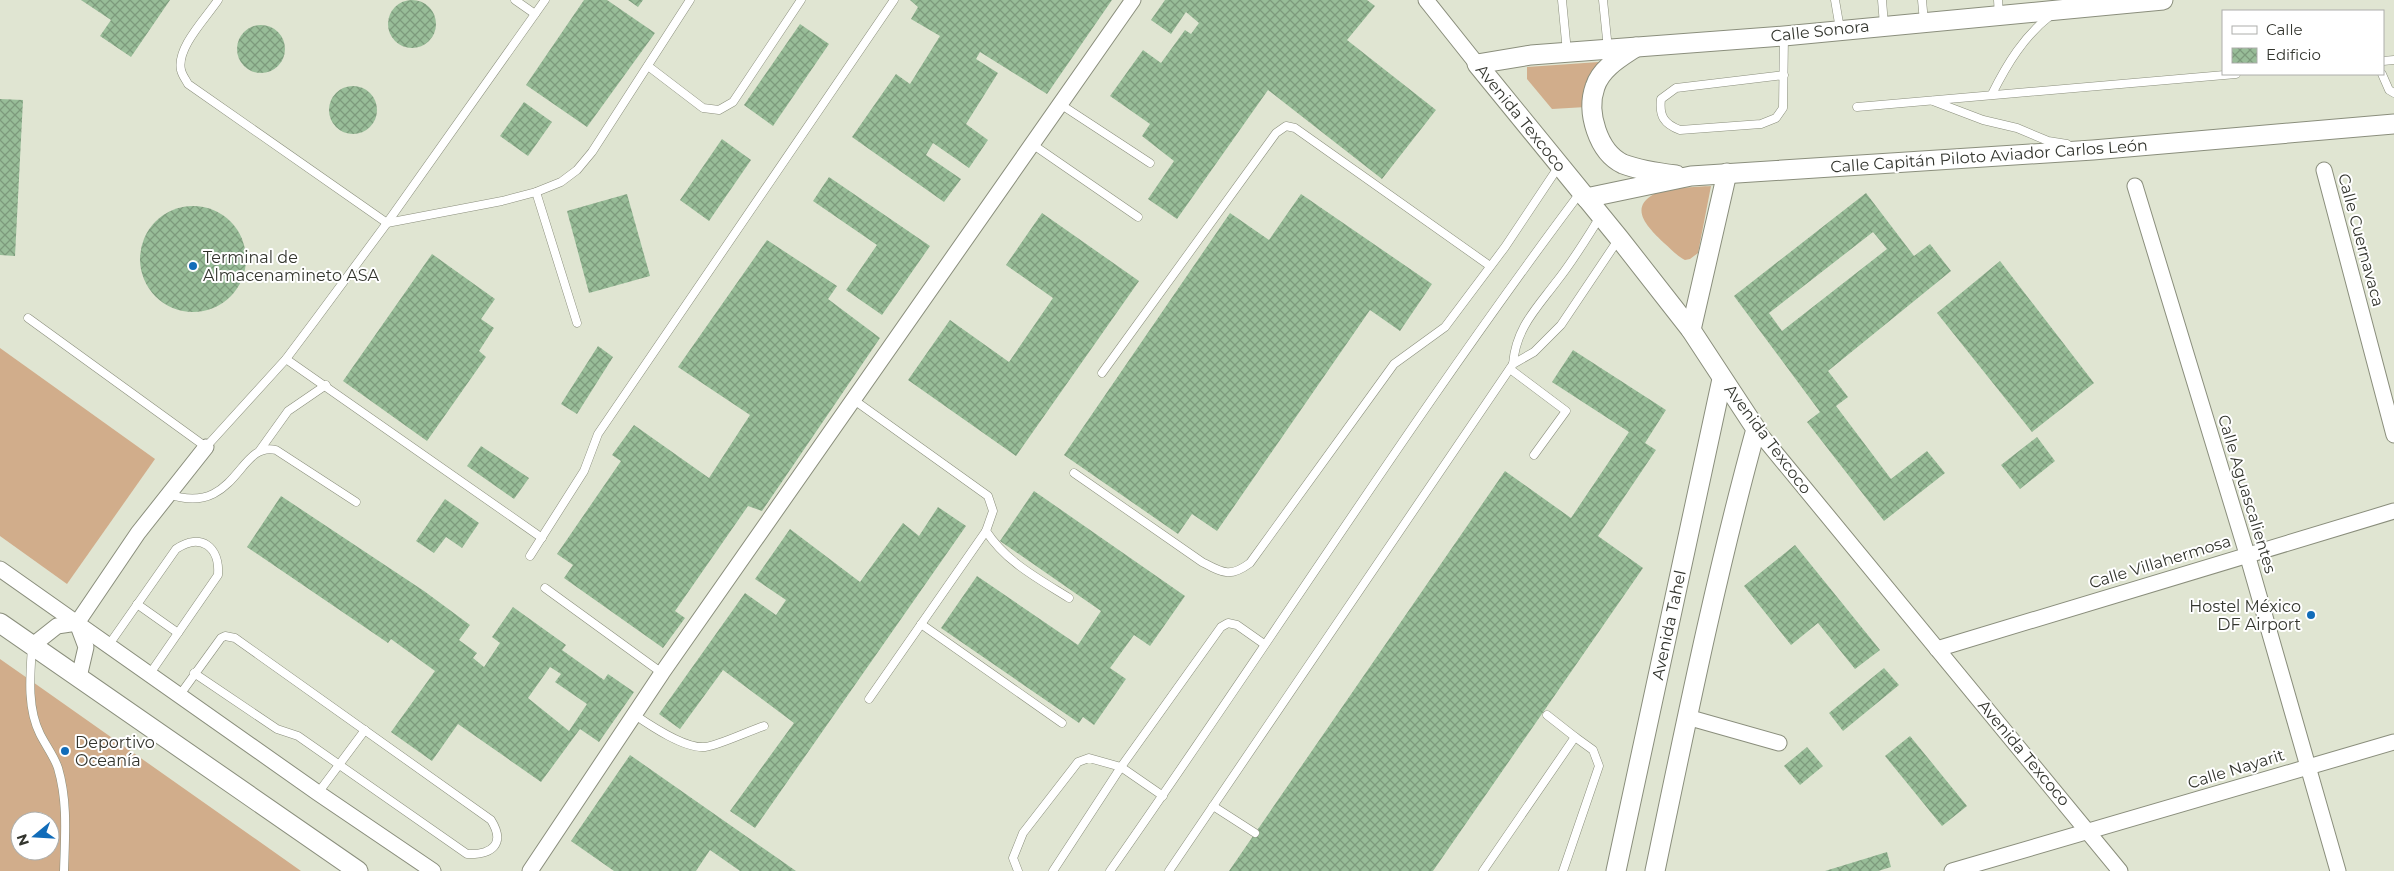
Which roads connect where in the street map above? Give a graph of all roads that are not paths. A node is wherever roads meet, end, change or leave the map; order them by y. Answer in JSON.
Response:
{"nodes":[{"id":1,"x":218,"y":0,"type":"edge"},
{"id":2,"x":514,"y":0,"type":"edge"},
{"id":3,"x":545,"y":0,"type":"edge"},
{"id":4,"x":690,"y":0,"type":"edge"},
{"id":5,"x":801,"y":0,"type":"edge"},
{"id":6,"x":894,"y":0,"type":"edge"},
{"id":7,"x":1133,"y":0,"type":"edge"},
{"id":8,"x":1426,"y":0,"type":"edge"},
{"id":9,"x":1562,"y":0,"type":"edge"},
{"id":10,"x":1602,"y":0,"type":"edge"},
{"id":11,"x":1835,"y":0,"type":"edge"},
{"id":12,"x":1882,"y":0,"type":"edge"},
{"id":13,"x":1922,"y":0,"type":"edge"},
{"id":14,"x":2152,"y":0,"type":"edge"},
{"id":15,"x":2163,"y":0,"type":"edge"},
{"id":16,"x":1998,"y":8,"type":"edge"},
{"id":17,"x":2056,"y":10,"type":"junction"},
{"id":18,"x":535,"y":14,"type":"junction"},
{"id":19,"x":1924,"y":22,"type":"junction"},
{"id":20,"x":1884,"y":25,"type":"junction"},
{"id":21,"x":1840,"y":29,"type":"junction"},
{"id":22,"x":1784,"y":36,"type":"junction"},
{"id":23,"x":1637,"y":46,"type":"junction"},
{"id":24,"x":1608,"y":49,"type":"junction"},
{"id":25,"x":1567,"y":52,"type":"junction"},
{"id":26,"x":1478,"y":64,"type":"junction"},
{"id":27,"x":648,"y":66,"type":"junction"},
{"id":28,"x":1784,"y":75,"type":"junction"},
{"id":29,"x":2224,"y":75,"type":"edge"},
{"id":30,"x":2382,"y":75,"type":"edge"},
{"id":31,"x":2394,"y":93,"type":"edge"},
{"id":32,"x":1992,"y":94,"type":"junction"},
{"id":33,"x":1931,"y":100,"type":"junction"},
{"id":34,"x":1060,"y":104,"type":"junction"},
{"id":35,"x":1857,"y":107,"type":"dead end"},
{"id":36,"x":2394,"y":124,"type":"edge"},
{"id":37,"x":1032,"y":144,"type":"junction"},
{"id":38,"x":2093,"y":150,"type":"junction"},
{"id":39,"x":1150,"y":163,"type":"dead end"},
{"id":40,"x":1559,"y":166,"type":"junction"},
{"id":41,"x":2324,"y":170,"type":"dead end"},
{"id":42,"x":1727,"y":173,"type":"junction"},
{"id":43,"x":1691,"y":176,"type":"junction"},
{"id":44,"x":2135,"y":186,"type":"dead end"},
{"id":45,"x":536,"y":192,"type":"junction"},
{"id":46,"x":1583,"y":195,"type":"junction"},
{"id":47,"x":1601,"y":216,"type":"junction"},
{"id":48,"x":1138,"y":217,"type":"dead end"},
{"id":49,"x":387,"y":223,"type":"junction"},
{"id":50,"x":1619,"y":238,"type":"junction"},
{"id":51,"x":1490,"y":266,"type":"junction"},
{"id":52,"x":28,"y":318,"type":"dead end"},
{"id":53,"x":577,"y":323,"type":"dead end"},
{"id":54,"x":1691,"y":330,"type":"junction"},
{"id":55,"x":286,"y":359,"type":"junction"},
{"id":56,"x":1512,"y":366,"type":"junction"},
{"id":57,"x":1102,"y":373,"type":"dead end"},
{"id":58,"x":1722,"y":379,"type":"junction"},
{"id":59,"x":326,"y":385,"type":"junction"},
{"id":60,"x":854,"y":400,"type":"junction"},
{"id":61,"x":1756,"y":429,"type":"junction"},
{"id":62,"x":2394,"y":435,"type":"edge"},
{"id":63,"x":206,"y":447,"type":"junction"},
{"id":64,"x":260,"y":450,"type":"junction"},
{"id":65,"x":1534,"y":454,"type":"dead end"},
{"id":66,"x":1074,"y":473,"type":"dead end"},
{"id":67,"x":168,"y":494,"type":"junction"},
{"id":68,"x":356,"y":502,"type":"dead end"},
{"id":69,"x":2394,"y":511,"type":"edge"},
{"id":70,"x":986,"y":531,"type":"junction"},
{"id":71,"x":542,"y":538,"type":"junction"},
{"id":72,"x":2247,"y":554,"type":"junction"},
{"id":73,"x":530,"y":556,"type":"dead end"},
{"id":74,"x":0,"y":569,"type":"edge"},
{"id":75,"x":545,"y":588,"type":"dead end"},
{"id":76,"x":1069,"y":598,"type":"dead end"},
{"id":77,"x":137,"y":604,"type":"junction"},
{"id":78,"x":0,"y":623,"type":"edge"},
{"id":79,"x":78,"y":623,"type":"junction"},
{"id":80,"x":921,"y":624,"type":"junction"},
{"id":81,"x":178,"y":633,"type":"junction"},
{"id":82,"x":1264,"y":644,"type":"junction"},
{"id":83,"x":33,"y":646,"type":"junction"},
{"id":84,"x":108,"y":646,"type":"junction"},
{"id":85,"x":1937,"y":649,"type":"junction"},
{"id":86,"x":194,"y":673,"type":"junction"},
{"id":87,"x":149,"y":674,"type":"junction"},
{"id":88,"x":662,"y":674,"type":"junction"},
{"id":89,"x":79,"y":677,"type":"junction"},
{"id":90,"x":179,"y":696,"type":"junction"},
{"id":91,"x":868,"y":699,"type":"dead end"},
{"id":92,"x":635,"y":715,"type":"junction"},
{"id":93,"x":1547,"y":716,"type":"dead end"},
{"id":94,"x":1687,"y":717,"type":"junction"},
{"id":95,"x":1062,"y":723,"type":"dead end"},
{"id":96,"x":764,"y":726,"type":"dead end"},
{"id":97,"x":365,"y":730,"type":"junction"},
{"id":98,"x":1574,"y":737,"type":"junction"},
{"id":99,"x":2394,"y":742,"type":"edge"},
{"id":100,"x":1780,"y":743,"type":"dead end"},
{"id":101,"x":341,"y":765,"type":"junction"},
{"id":102,"x":2308,"y":766,"type":"junction"},
{"id":103,"x":1121,"y":767,"type":"junction"},
{"id":104,"x":318,"y":793,"type":"junction"},
{"id":105,"x":1163,"y":796,"type":"junction"},
{"id":106,"x":1214,"y":806,"type":"junction"},
{"id":107,"x":2089,"y":832,"type":"junction"},
{"id":108,"x":1255,"y":833,"type":"dead end"},
{"id":109,"x":64,"y":871,"type":"edge"},
{"id":110,"x":358,"y":871,"type":"edge"},
{"id":111,"x":433,"y":871,"type":"edge"},
{"id":112,"x":530,"y":871,"type":"edge"},
{"id":113,"x":1018,"y":871,"type":"edge"},
{"id":114,"x":1053,"y":871,"type":"edge"},
{"id":115,"x":1110,"y":871,"type":"edge"},
{"id":116,"x":1169,"y":871,"type":"edge"},
{"id":117,"x":1483,"y":871,"type":"edge"},
{"id":118,"x":1563,"y":871,"type":"edge"},
{"id":119,"x":1616,"y":871,"type":"edge"},
{"id":120,"x":1655,"y":871,"type":"edge"},
{"id":121,"x":1952,"y":871,"type":"edge"},
{"id":122,"x":2120,"y":871,"type":"edge"},
{"id":123,"x":2338,"y":871,"type":"edge"}],
"edges":[{"from":1,"to":49,"type":"lane"},
{"from":2,"to":18,"type":"lane"},
{"from":3,"to":18,"type":"lane"},
{"from":4,"to":27,"type":"lane"},
{"from":5,"to":27,"type":"lane"},
{"from":6,"to":71,"type":"lane"},
{"from":7,"to":34,"type":"street"},
{"from":8,"to":26,"type":"street","name":"Avenida Texcoco"},
{"from":9,"to":25,"type":"lane"},
{"from":10,"to":24,"type":"lane"},
{"from":11,"to":21,"type":"lane"},
{"from":12,"to":20,"type":"lane"},
{"from":13,"to":19,"type":"lane"},
{"from":14,"to":15,"type":"street","name":"Calle Sonora"},
{"from":14,"to":17,"type":"street","name":"Calle Sonora"},
{"from":16,"to":17,"type":"street","name":"Calle Sonora"},
{"from":16,"to":19,"type":"street","name":"Calle Sonora"},
{"from":17,"to":32,"type":"lane"},
{"from":18,"to":49,"type":"lane"},
{"from":19,"to":20,"type":"street","name":"Calle Sonora"},
{"from":20,"to":21,"type":"street","name":"Calle Sonora"},
{"from":21,"to":22,"type":"street","name":"Calle Sonora"},
{"from":22,"to":23,"type":"street","name":"Calle Sonora"},
{"from":22,"to":28,"type":"lane"},
{"from":23,"to":24,"type":"street","name":"Calle Sonora"},
{"from":23,"to":43,"type":"street"},
{"from":24,"to":25,"type":"street","name":"Calle Sonora"},
{"from":25,"to":26,"type":"street","name":"Calle Sonora"},
{"from":26,"to":40,"type":"street","name":"Avenida Texcoco"},
{"from":27,"to":45,"type":"lane"},
{"from":28,"to":28,"type":"lane"},
{"from":29,"to":32,"type":"lane"},
{"from":30,"to":31,"type":"lane"},
{"from":32,"to":33,"type":"lane"},
{"from":33,"to":35,"type":"lane"},
{"from":33,"to":38,"type":"lane"},
{"from":34,"to":37,"type":"street"},
{"from":34,"to":39,"type":"lane"},
{"from":36,"to":38,"type":"street","name":"Calle Capitán Piloto Aviador Carlos León"},
{"from":37,"to":48,"type":"lane"},
{"from":37,"to":60,"type":"street"},
{"from":38,"to":42,"type":"street","name":"Calle Capitán Piloto Aviador Carlos León"},
{"from":40,"to":46,"type":"street","name":"Avenida Texcoco"},
{"from":40,"to":51,"type":"lane"},
{"from":41,"to":62,"type":"street","name":"Calle Cuernavaca"},
{"from":42,"to":43,"type":"street","name":"Calle Capitán Piloto Aviador Carlos León"},
{"from":42,"to":54,"type":"street"},
{"from":43,"to":46,"type":"street","name":"Calle Capitán Piloto Aviador Carlos León"},
{"from":44,"to":72,"type":"street","name":"Calle Aguascalientes"},
{"from":45,"to":49,"type":"lane"},
{"from":45,"to":53,"type":"lane"},
{"from":46,"to":47,"type":"street","name":"Avenida Texcoco"},
{"from":46,"to":82,"type":"lane"},
{"from":47,"to":50,"type":"street","name":"Avenida Texcoco"},
{"from":47,"to":56,"type":"lane"},
{"from":49,"to":55,"type":"lane"},
{"from":50,"to":54,"type":"street","name":"Avenida Texcoco"},
{"from":50,"to":56,"type":"lane"},
{"from":51,"to":57,"type":"lane"},
{"from":51,"to":66,"type":"lane"},
{"from":52,"to":63,"type":"lane"},
{"from":54,"to":58,"type":"street","name":"Avenida Texcoco"},
{"from":55,"to":59,"type":"lane"},
{"from":55,"to":63,"type":"lane"},
{"from":56,"to":65,"type":"lane"},
{"from":56,"to":106,"type":"lane"},
{"from":58,"to":61,"type":"street","name":"Avenida Texcoco"},
{"from":58,"to":119,"type":"street","name":"Avenida Tahel"},
{"from":59,"to":64,"type":"lane"},
{"from":59,"to":71,"type":"lane"},
{"from":60,"to":70,"type":"lane"},
{"from":60,"to":88,"type":"street"},
{"from":61,"to":85,"type":"street","name":"Avenida Texcoco"},
{"from":61,"to":94,"type":"street"},
{"from":63,"to":67,"type":"street"},
{"from":64,"to":67,"type":"lane"},
{"from":64,"to":68,"type":"lane"},
{"from":67,"to":79,"type":"street"},
{"from":69,"to":72,"type":"street","name":"Calle Villahermosa"},
{"from":70,"to":76,"type":"lane"},
{"from":70,"to":80,"type":"lane"},
{"from":71,"to":73,"type":"lane"},
{"from":72,"to":85,"type":"street","name":"Calle Villahermosa"},
{"from":72,"to":102,"type":"street","name":"Calle Aguascalientes"},
{"from":74,"to":79,"type":"street"},
{"from":75,"to":88,"type":"lane"},
{"from":77,"to":81,"type":"lane"},
{"from":77,"to":81,"type":"lane"},
{"from":77,"to":84,"type":"lane"},
{"from":78,"to":83,"type":"street"},
{"from":79,"to":83,"type":"street"},
{"from":79,"to":84,"type":"street"},
{"from":79,"to":89,"type":"street"},
{"from":80,"to":91,"type":"lane"},
{"from":80,"to":95,"type":"lane"},
{"from":81,"to":87,"type":"lane"},
{"from":82,"to":103,"type":"lane"},
{"from":82,"to":105,"type":"lane"},
{"from":83,"to":89,"type":"street"},
{"from":83,"to":109,"type":"lane"},
{"from":84,"to":87,"type":"street"},
{"from":85,"to":107,"type":"street","name":"Avenida Texcoco"},
{"from":86,"to":90,"type":"lane"},
{"from":86,"to":97,"type":"lane"},
{"from":86,"to":101,"type":"lane"},
{"from":87,"to":90,"type":"street"},
{"from":88,"to":92,"type":"street"},
{"from":89,"to":110,"type":"street"},
{"from":90,"to":104,"type":"street"},
{"from":92,"to":96,"type":"lane"},
{"from":92,"to":112,"type":"street"},
{"from":93,"to":98,"type":"lane"},
{"from":94,"to":100,"type":"street"},
{"from":94,"to":120,"type":"street"},
{"from":97,"to":101,"type":"lane"},
{"from":97,"to":101,"type":"lane"},
{"from":98,"to":117,"type":"lane"},
{"from":98,"to":118,"type":"lane"},
{"from":99,"to":102,"type":"street","name":"Calle Nayarit"},
{"from":101,"to":104,"type":"lane"},
{"from":102,"to":107,"type":"street","name":"Calle Nayarit"},
{"from":102,"to":123,"type":"street","name":"Calle Aguascalientes"},
{"from":103,"to":105,"type":"lane"},
{"from":103,"to":113,"type":"lane"},
{"from":103,"to":114,"type":"lane"},
{"from":104,"to":111,"type":"street"},
{"from":105,"to":115,"type":"lane"},
{"from":106,"to":108,"type":"lane"},
{"from":106,"to":116,"type":"lane"},
{"from":107,"to":121,"type":"street","name":"Calle Nayarit"},
{"from":107,"to":122,"type":"street","name":"Avenida Texcoco"}]}
